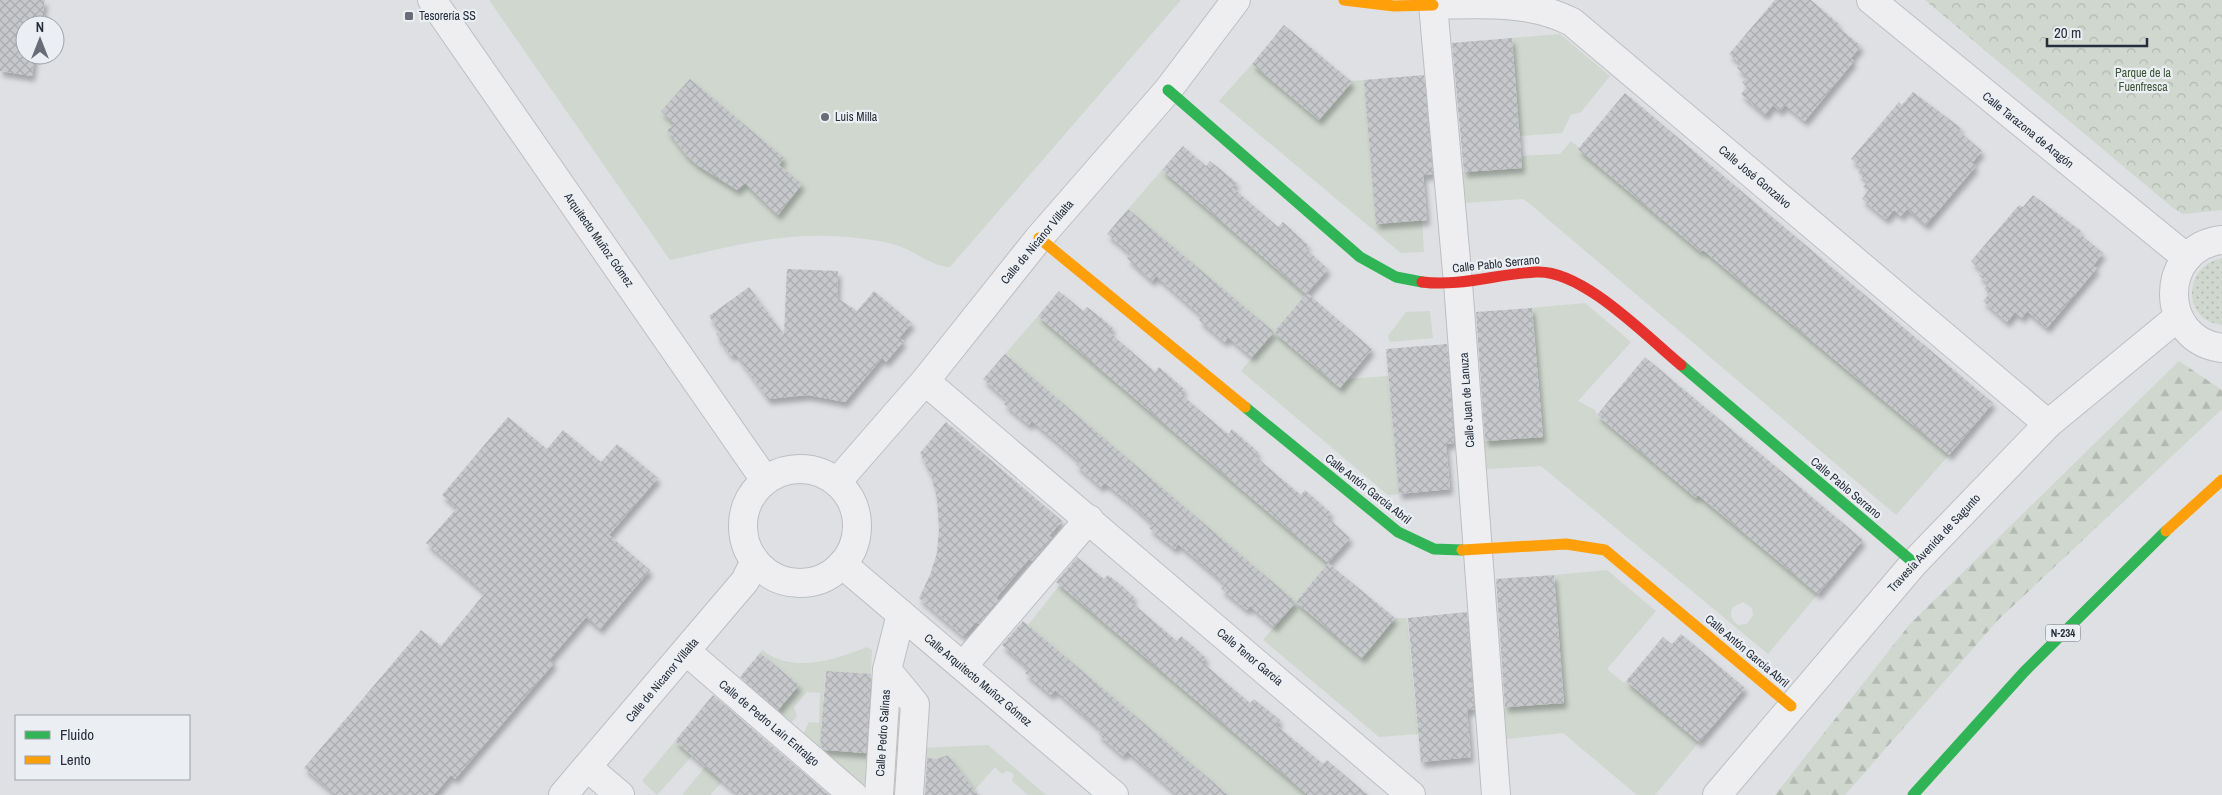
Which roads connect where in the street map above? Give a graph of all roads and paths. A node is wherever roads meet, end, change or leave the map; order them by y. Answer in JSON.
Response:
{"nodes":[{"id":1,"x":432,"y":0,"type":"edge"},
{"id":2,"x":1236,"y":0,"type":"edge"},
{"id":3,"x":1344,"y":0,"type":"edge"},
{"id":4,"x":1870,"y":0,"type":"edge"},
{"id":5,"x":1433,"y":5,"type":"junction"},
{"id":6,"x":1168,"y":90,"type":"junction"},
{"id":7,"x":1039,"y":238,"type":"junction"},
{"id":8,"x":2222,"y":240,"type":"edge"},
{"id":9,"x":2187,"y":258,"type":"junction"},
{"id":10,"x":1458,"y":283,"type":"junction"},
{"id":11,"x":2178,"y":317,"type":"junction"},
{"id":12,"x":2222,"y":348,"type":"edge"},
{"id":13,"x":925,"y":380,"type":"junction"},
{"id":14,"x":2048,"y":424,"type":"junction"},
{"id":15,"x":766,"y":480,"type":"junction"},
{"id":16,"x":2222,"y":480,"type":"edge"},
{"id":17,"x":837,"y":482,"type":"junction"},
{"id":18,"x":1089,"y":519,"type":"junction"},
{"id":19,"x":1478,"y":550,"type":"junction"},
{"id":20,"x":755,"y":561,"type":"junction"},
{"id":21,"x":1914,"y":563,"type":"junction"},
{"id":22,"x":842,"y":564,"type":"junction"},
{"id":23,"x":901,"y":614,"type":"junction"},
{"id":24,"x":686,"y":652,"type":"junction"},
{"id":25,"x":963,"y":666,"type":"junction"},
{"id":26,"x":887,"y":670,"type":"junction"},
{"id":27,"x":1791,"y":706,"type":"junction"},
{"id":28,"x":587,"y":768,"type":"junction"},
{"id":29,"x":563,"y":795,"type":"edge"},
{"id":30,"x":620,"y":795,"type":"edge"},
{"id":31,"x":854,"y":795,"type":"edge"},
{"id":32,"x":879,"y":795,"type":"edge"},
{"id":33,"x":909,"y":795,"type":"edge"},
{"id":34,"x":1114,"y":795,"type":"edge"},
{"id":35,"x":1411,"y":795,"type":"edge"},
{"id":36,"x":1496,"y":795,"type":"edge"},
{"id":37,"x":1717,"y":795,"type":"edge"},
{"id":38,"x":1913,"y":795,"type":"edge"}],
"edges":[{"from":1,"to":15,"type":"street","name":"Arquitecto Muñoz Gómez"},
{"from":2,"to":6,"type":"street","name":"Calle de Nicanor Villalta"},
{"from":3,"to":5,"type":"main road"},
{"from":4,"to":9,"type":"street","name":"Calle Tarazona de Aragón"},
{"from":5,"to":10,"type":"street","name":"Calle Juan de Lanuza"},
{"from":5,"to":14,"type":"street","name":"Calle José Gonzalvo"},
{"from":6,"to":7,"type":"street","name":"Calle de Nicanor Villalta"},
{"from":6,"to":10,"type":"main road","name":"Calle Pablo Serrano"},
{"from":7,"to":13,"type":"street","name":"Calle de Nicanor Villalta"},
{"from":7,"to":19,"type":"main road","name":"Calle Antón García Abril"},
{"from":8,"to":9,"type":"street"},
{"from":9,"to":11,"type":"street"},
{"from":10,"to":19,"type":"street","name":"Calle Juan de Lanuza"},
{"from":10,"to":21,"type":"main road","name":"Calle Pablo Serrano"},
{"from":11,"to":12,"type":"street"},
{"from":11,"to":14,"type":"street","name":"Travesía Avenida de Sagunto"},
{"from":13,"to":17,"type":"street","name":"Calle de Nicanor Villalta"},
{"from":13,"to":18,"type":"street","name":"Calle Tenor García"},
{"from":14,"to":21,"type":"street","name":"Travesía Avenida de Sagunto"},
{"from":15,"to":17,"type":"street"},
{"from":15,"to":20,"type":"street"},
{"from":16,"to":38,"type":"main road","number":"N-234"},
{"from":17,"to":22,"type":"street"},
{"from":18,"to":25,"type":"street"},
{"from":18,"to":35,"type":"street","name":"Calle Tenor García"},
{"from":19,"to":27,"type":"main road","name":"Calle Antón García Abril"},
{"from":19,"to":36,"type":"street","name":"Calle Juan de Lanuza"},
{"from":20,"to":22,"type":"street"},
{"from":20,"to":24,"type":"street","name":"Calle de Nicanor Villalta"},
{"from":21,"to":27,"type":"street","name":"Travesía Avenida de Sagunto"},
{"from":22,"to":23,"type":"street","name":"Calle Arquitecto Muñoz Gómez"},
{"from":23,"to":25,"type":"street","name":"Calle Arquitecto Muñoz Gómez"},
{"from":23,"to":26,"type":"street","name":"Calle Pedro Salinas"},
{"from":24,"to":28,"type":"street","name":"Calle de Nicanor Villalta"},
{"from":24,"to":31,"type":"street","name":"Calle de Pedro Laín Entralgo"},
{"from":25,"to":34,"type":"street","name":"Calle Arquitecto Muñoz Gómez"},
{"from":26,"to":32,"type":"street","name":"Calle Pedro Salinas"},
{"from":26,"to":33,"type":"street","name":"Calle Pedro Salinas"},
{"from":27,"to":37,"type":"street","name":"Travesía Avenida de Sagunto"},
{"from":28,"to":29,"type":"street","name":"Calle de Nicanor Villalta"},
{"from":28,"to":30,"type":"street"}]}
